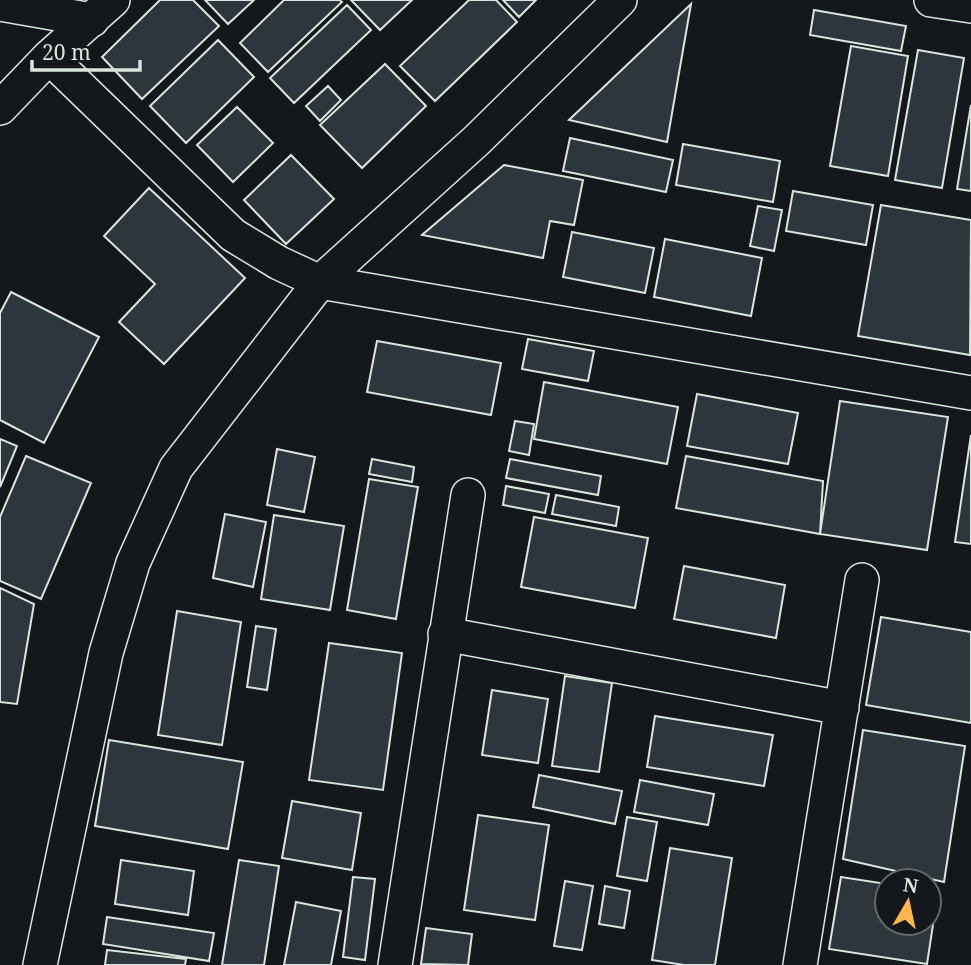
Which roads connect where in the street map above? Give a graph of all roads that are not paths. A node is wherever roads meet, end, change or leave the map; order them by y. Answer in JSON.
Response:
{"nodes":[{"id":1,"x":620,"y":0,"type":"edge"},
{"id":2,"x":931,"y":0,"type":"edge"},
{"id":3,"x":0,"y":4,"type":"edge"},
{"id":4,"x":971,"y":6,"type":"edge"},
{"id":5,"x":102,"y":10,"type":"edge"},
{"id":6,"x":50,"y":57,"type":"junction"},
{"id":7,"x":0,"y":108,"type":"edge"},
{"id":8,"x":320,"y":282,"type":"junction"},
{"id":9,"x":971,"y":393,"type":"edge"},
{"id":10,"x":468,"y":495,"type":"dead end"},
{"id":11,"x":862,"y":580,"type":"dead end"},
{"id":12,"x":445,"y":635,"type":"junction"},
{"id":13,"x":842,"y":708,"type":"junction"},
{"id":14,"x":40,"y":965,"type":"edge"},
{"id":15,"x":395,"y":965,"type":"edge"},
{"id":16,"x":800,"y":965,"type":"edge"}],
"edges":[{"from":1,"to":8,"type":"street"},
{"from":2,"to":4,"type":"street"},
{"from":3,"to":5,"type":"street"},
{"from":5,"to":6,"type":"street"},
{"from":6,"to":7,"type":"street"},
{"from":6,"to":8,"type":"street"},
{"from":8,"to":9,"type":"street"},
{"from":8,"to":14,"type":"street"},
{"from":10,"to":12,"type":"street"},
{"from":11,"to":13,"type":"street"},
{"from":12,"to":13,"type":"street"},
{"from":12,"to":15,"type":"street"},
{"from":13,"to":16,"type":"street"}]}
